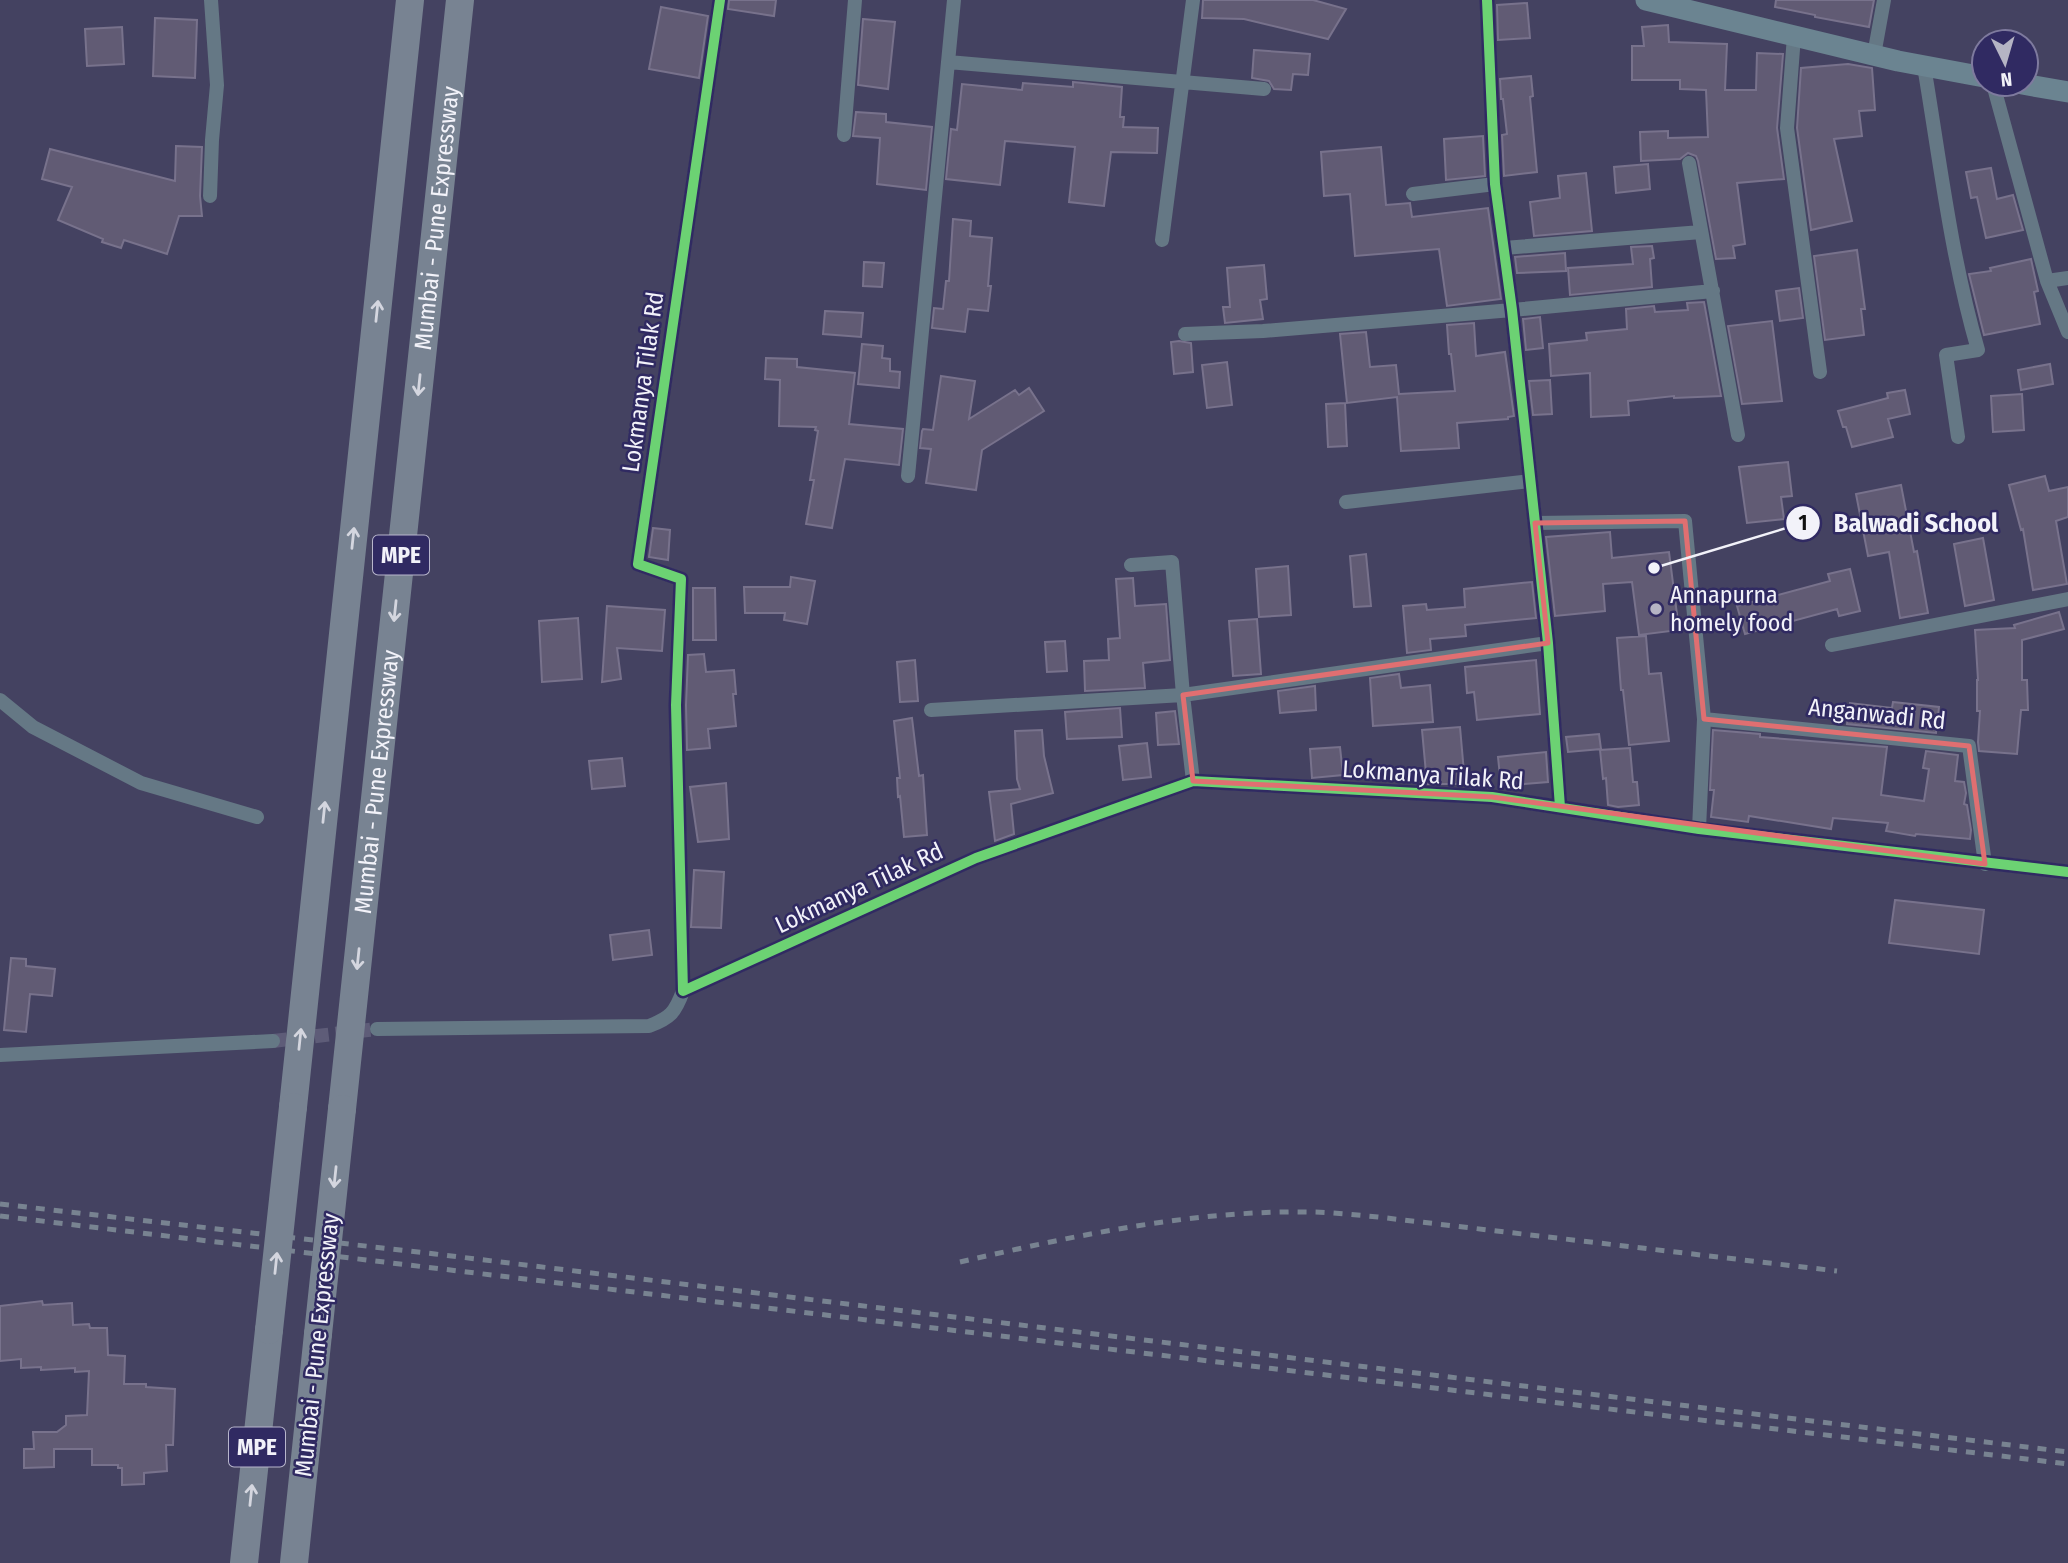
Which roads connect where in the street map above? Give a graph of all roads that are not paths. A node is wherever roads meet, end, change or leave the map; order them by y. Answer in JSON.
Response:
{"nodes":[{"id":1,"x":212,"y":0,"type":"edge"},
{"id":2,"x":410,"y":0,"type":"edge"},
{"id":3,"x":460,"y":0,"type":"edge"},
{"id":4,"x":720,"y":0,"type":"edge"},
{"id":5,"x":855,"y":0,"type":"edge"},
{"id":6,"x":954,"y":0,"type":"edge"},
{"id":7,"x":1193,"y":0,"type":"edge"},
{"id":8,"x":1487,"y":0,"type":"edge"},
{"id":9,"x":1646,"y":0,"type":"edge"},
{"id":10,"x":1884,"y":0,"type":"edge"},
{"id":11,"x":1794,"y":36,"type":"junction"},
{"id":12,"x":1874,"y":55,"type":"junction"},
{"id":13,"x":948,"y":62,"type":"junction"},
{"id":14,"x":1924,"y":66,"type":"junction"},
{"id":15,"x":1970,"y":74,"type":"edge"},
{"id":16,"x":1182,"y":82,"type":"junction"},
{"id":17,"x":2040,"y":87,"type":"edge"},
{"id":18,"x":1264,"y":89,"type":"dead end"},
{"id":19,"x":2068,"y":92,"type":"edge"},
{"id":20,"x":1997,"y":98,"type":"edge"},
{"id":21,"x":844,"y":135,"type":"dead end"},
{"id":22,"x":1689,"y":163,"type":"dead end"},
{"id":23,"x":1496,"y":184,"type":"junction"},
{"id":24,"x":1413,"y":194,"type":"dead end"},
{"id":25,"x":211,"y":196,"type":"dead end"},
{"id":26,"x":1701,"y":232,"type":"junction"},
{"id":27,"x":1162,"y":240,"type":"dead end"},
{"id":28,"x":1504,"y":248,"type":"junction"},
{"id":29,"x":2068,"y":278,"type":"edge"},
{"id":30,"x":2047,"y":281,"type":"junction"},
{"id":31,"x":1713,"y":290,"type":"junction"},
{"id":32,"x":1512,"y":310,"type":"junction"},
{"id":33,"x":2068,"y":332,"type":"edge"},
{"id":34,"x":1185,"y":334,"type":"dead end"},
{"id":35,"x":1820,"y":372,"type":"dead end"},
{"id":36,"x":1738,"y":435,"type":"dead end"},
{"id":37,"x":1958,"y":437,"type":"dead end"},
{"id":38,"x":908,"y":476,"type":"dead end"},
{"id":39,"x":1531,"y":481,"type":"junction"},
{"id":40,"x":1346,"y":502,"type":"dead end"},
{"id":41,"x":1535,"y":523,"type":"junction"},
{"id":42,"x":1131,"y":565,"type":"dead end"},
{"id":43,"x":2068,"y":599,"type":"edge"},
{"id":44,"x":1548,"y":643,"type":"junction"},
{"id":45,"x":1832,"y":645,"type":"dead end"},
{"id":46,"x":1183,"y":695,"type":"junction"},
{"id":47,"x":0,"y":700,"type":"edge"},
{"id":48,"x":931,"y":710,"type":"dead end"},
{"id":49,"x":1704,"y":719,"type":"junction"},
{"id":50,"x":1193,"y":782,"type":"junction"},
{"id":51,"x":1560,"y":807,"type":"junction"},
{"id":52,"x":257,"y":817,"type":"dead end"},
{"id":53,"x":1699,"y":829,"type":"junction"},
{"id":54,"x":1985,"y":864,"type":"junction"},
{"id":55,"x":2068,"y":872,"type":"edge"},
{"id":56,"x":683,"y":991,"type":"junction"},
{"id":57,"x":377,"y":1029,"type":"tunnel mouth"},
{"id":58,"x":273,"y":1041,"type":"tunnel mouth"},
{"id":59,"x":0,"y":1055,"type":"edge"},
{"id":60,"x":244,"y":1563,"type":"edge"},
{"id":61,"x":294,"y":1563,"type":"edge"}],
"edges":[{"from":1,"to":25,"type":"street"},
{"from":60,"to":2,"type":"highway","name":"Mumbai - Pune Expressway","number":"MPE","one_way":true,"bridge":true},
{"from":3,"to":61,"type":"highway","name":"Mumbai - Pune Expressway","number":"MPE","one_way":true,"bridge":true},
{"from":4,"to":56,"type":"street","name":"Lokmanya Tilak Rd"},
{"from":5,"to":21,"type":"street"},
{"from":6,"to":13,"type":"street"},
{"from":7,"to":16,"type":"street"},
{"from":8,"to":23,"type":"street"},
{"from":9,"to":11,"type":"main road"},
{"from":10,"to":12,"type":"street"},
{"from":11,"to":12,"type":"main road"},
{"from":11,"to":35,"type":"street"},
{"from":12,"to":14,"type":"main road"},
{"from":13,"to":16,"type":"street"},
{"from":13,"to":38,"type":"street"},
{"from":14,"to":15,"type":"main road"},
{"from":14,"to":37,"type":"street"},
{"from":16,"to":18,"type":"street"},
{"from":16,"to":27,"type":"street"},
{"from":17,"to":19,"type":"main road"},
{"from":20,"to":30,"type":"street"},
{"from":22,"to":26,"type":"street"},
{"from":23,"to":24,"type":"street"},
{"from":23,"to":28,"type":"street"},
{"from":26,"to":28,"type":"street"},
{"from":26,"to":31,"type":"street"},
{"from":28,"to":32,"type":"street"},
{"from":29,"to":30,"type":"street"},
{"from":30,"to":33,"type":"street"},
{"from":31,"to":32,"type":"street"},
{"from":31,"to":36,"type":"street"},
{"from":32,"to":34,"type":"street"},
{"from":32,"to":39,"type":"street"},
{"from":39,"to":40,"type":"street"},
{"from":39,"to":41,"type":"street"},
{"from":41,"to":44,"type":"street"},
{"from":41,"to":49,"type":"street"},
{"from":42,"to":46,"type":"street"},
{"from":43,"to":45,"type":"street"},
{"from":44,"to":46,"type":"street"},
{"from":44,"to":51,"type":"street"},
{"from":46,"to":48,"type":"street"},
{"from":46,"to":50,"type":"street"},
{"from":47,"to":52,"type":"street"},
{"from":49,"to":53,"type":"street"},
{"from":49,"to":54,"type":"street","name":"Anganwadi Rd"},
{"from":50,"to":51,"type":"street","name":"Lokmanya Tilak Rd"},
{"from":50,"to":56,"type":"street","name":"Lokmanya Tilak Rd"},
{"from":51,"to":53,"type":"street","name":"Lokmanya Tilak Rd"},
{"from":53,"to":54,"type":"street","name":"Lokmanya Tilak Rd"},
{"from":54,"to":55,"type":"street","name":"Lokmanya Tilak Rd"},
{"from":56,"to":57,"type":"street"},
{"from":58,"to":59,"type":"street"}]}
